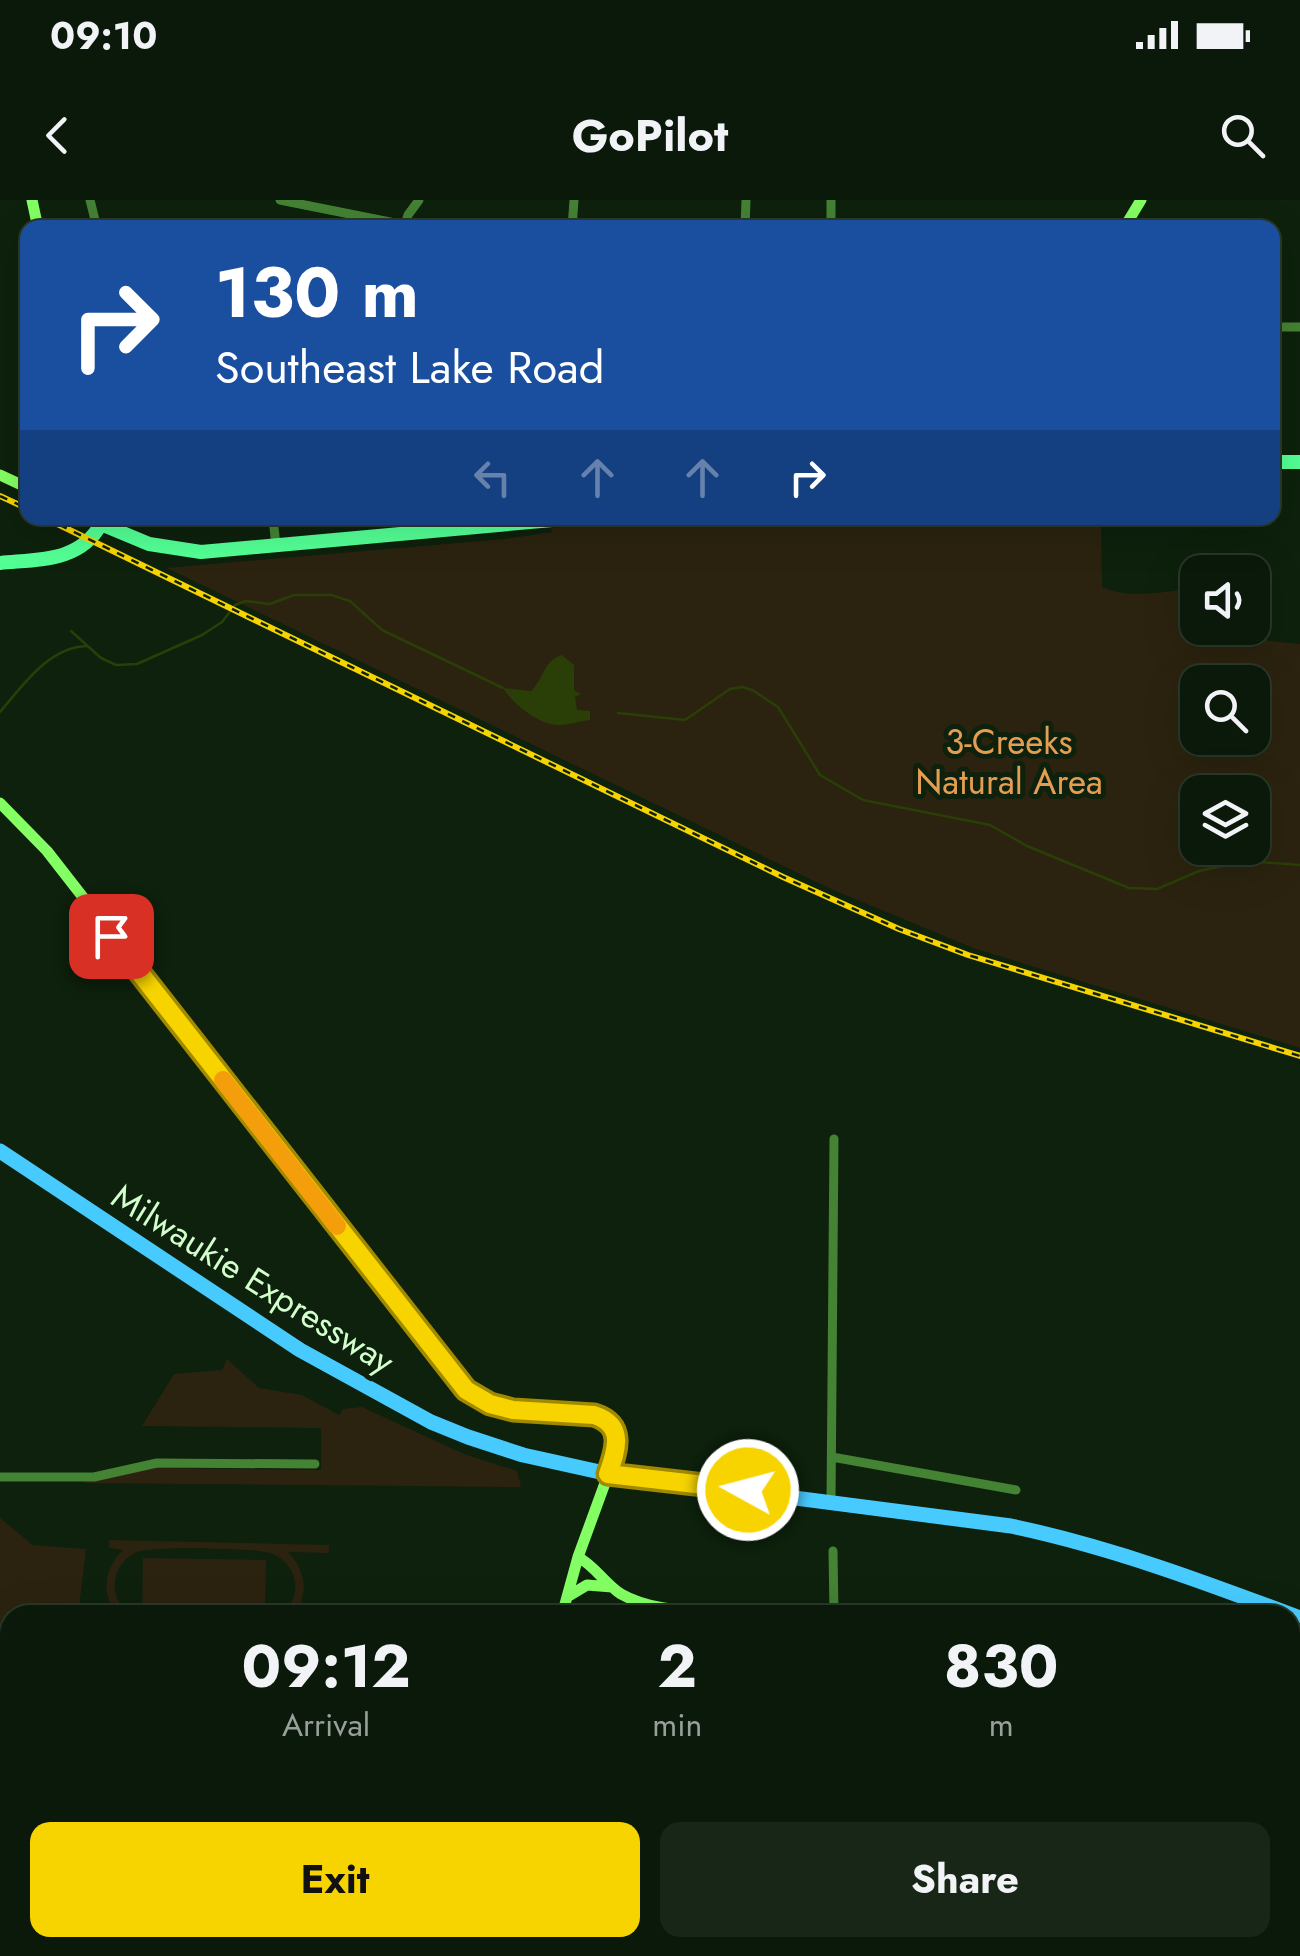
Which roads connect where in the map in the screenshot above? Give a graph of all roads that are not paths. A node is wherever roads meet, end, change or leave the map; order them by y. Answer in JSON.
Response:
{"nodes":[{"id":1,"x":280,"y":200,"type":"edge"},
{"id":2,"x":375,"y":220,"type":"edge"},
{"id":3,"x":95,"y":525,"type":"edge"},
{"id":4,"x":108,"y":525,"type":"edge"},
{"id":5,"x":274,"y":525,"type":"edge"},
{"id":6,"x":480,"y":525,"type":"edge"},
{"id":7,"x":276,"y":546,"type":"junction"},
{"id":8,"x":0,"y":563,"type":"edge"},
{"id":9,"x":0,"y":803,"type":"edge"},
{"id":10,"x":834,"y":1139,"type":"dead end"},
{"id":11,"x":0,"y":1150,"type":"edge"},
{"id":12,"x":832,"y":1457,"type":"junction"},
{"id":13,"x":315,"y":1464,"type":"dead end"},
{"id":14,"x":608,"y":1474,"type":"junction"},
{"id":15,"x":0,"y":1477,"type":"edge"},
{"id":16,"x":1016,"y":1490,"type":"dead end"},
{"id":17,"x":830,"y":1502,"type":"junction"},
{"id":18,"x":833,"y":1551,"type":"dead end"},
{"id":19,"x":578,"y":1557,"type":"junction"},
{"id":20,"x":612,"y":1587,"type":"junction"},
{"id":21,"x":566,"y":1597,"type":"junction"},
{"id":22,"x":564,"y":1605,"type":"edge"},
{"id":23,"x":658,"y":1605,"type":"edge"},
{"id":24,"x":834,"y":1605,"type":"edge"},
{"id":25,"x":1265,"y":1605,"type":"edge"}],
"edges":[{"from":1,"to":2,"type":"street"},
{"from":3,"to":8,"type":"main road"},
{"from":4,"to":7,"type":"main road"},
{"from":5,"to":7,"type":"street"},
{"from":6,"to":7,"type":"main road"},
{"from":9,"to":14,"type":"street"},
{"from":10,"to":12,"type":"street"},
{"from":11,"to":14,"type":"highway","name":"Milwaukie Expressway"},
{"from":12,"to":16,"type":"street"},
{"from":12,"to":17,"type":"street"},
{"from":13,"to":15,"type":"street"},
{"from":14,"to":17,"type":"highway","name":"Milwaukie Expressway"},
{"from":14,"to":19,"type":"street"},
{"from":17,"to":25,"type":"highway","name":"Milwaukie Expressway"},
{"from":18,"to":24,"type":"street"},
{"from":19,"to":20,"type":"street"},
{"from":19,"to":21,"type":"street"},
{"from":20,"to":21,"type":"street"},
{"from":20,"to":23,"type":"street"},
{"from":21,"to":22,"type":"street"}]}
